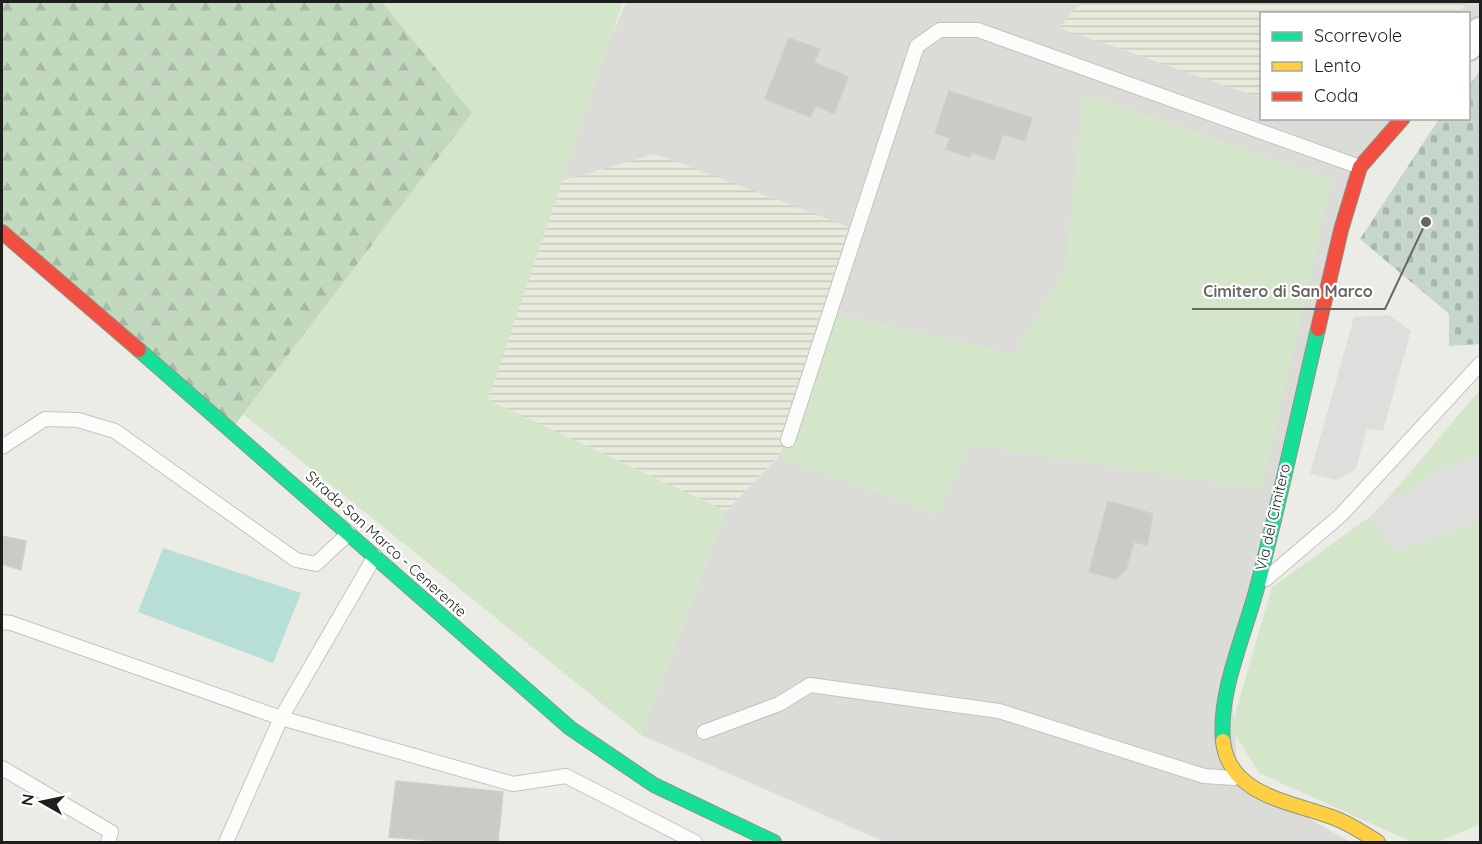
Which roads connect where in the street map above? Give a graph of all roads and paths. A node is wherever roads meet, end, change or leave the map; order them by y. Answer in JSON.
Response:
{"nodes":[{"id":1,"x":1480,"y":32,"type":"edge"},
{"id":2,"x":1470,"y":44,"type":"edge"},
{"id":3,"x":1401,"y":120,"type":"edge"},
{"id":4,"x":1360,"y":167,"type":"junction"},
{"id":5,"x":2,"y":232,"type":"edge"},
{"id":6,"x":1480,"y":364,"type":"edge"},
{"id":7,"x":788,"y":440,"type":"dead end"},
{"id":8,"x":2,"y":447,"type":"edge"},
{"id":9,"x":349,"y":533,"type":"junction"},
{"id":10,"x":375,"y":556,"type":"junction"},
{"id":11,"x":1258,"y":585,"type":"junction"},
{"id":12,"x":2,"y":622,"type":"edge"},
{"id":13,"x":281,"y":718,"type":"junction"},
{"id":14,"x":704,"y":732,"type":"dead end"},
{"id":15,"x":2,"y":768,"type":"edge"},
{"id":16,"x":1238,"y":778,"type":"junction"},
{"id":17,"x":108,"y":843,"type":"edge"},
{"id":18,"x":226,"y":843,"type":"edge"},
{"id":19,"x":695,"y":843,"type":"edge"},
{"id":20,"x":774,"y":843,"type":"edge"},
{"id":21,"x":1378,"y":843,"type":"edge"}],
"edges":[{"from":1,"to":2,"type":"street"},
{"from":3,"to":4,"type":"main road","name":"Via del Cimitero"},
{"from":4,"to":7,"type":"lane"},
{"from":4,"to":11,"type":"main road","name":"Via del Cimitero"},
{"from":5,"to":9,"type":"main road","name":"Strada San Marco - Cenerente"},
{"from":6,"to":11,"type":"lane"},
{"from":8,"to":9,"type":"lane"},
{"from":9,"to":10,"type":"main road","name":"Strada San Marco - Cenerente"},
{"from":10,"to":13,"type":"lane"},
{"from":10,"to":20,"type":"main road","name":"Strada San Marco - Cenerente"},
{"from":11,"to":16,"type":"main road","name":"Via del Cimitero"},
{"from":12,"to":13,"type":"lane"},
{"from":13,"to":18,"type":"lane"},
{"from":13,"to":19,"type":"lane"},
{"from":14,"to":16,"type":"lane"},
{"from":15,"to":17,"type":"lane"},
{"from":16,"to":21,"type":"main road"}]}
